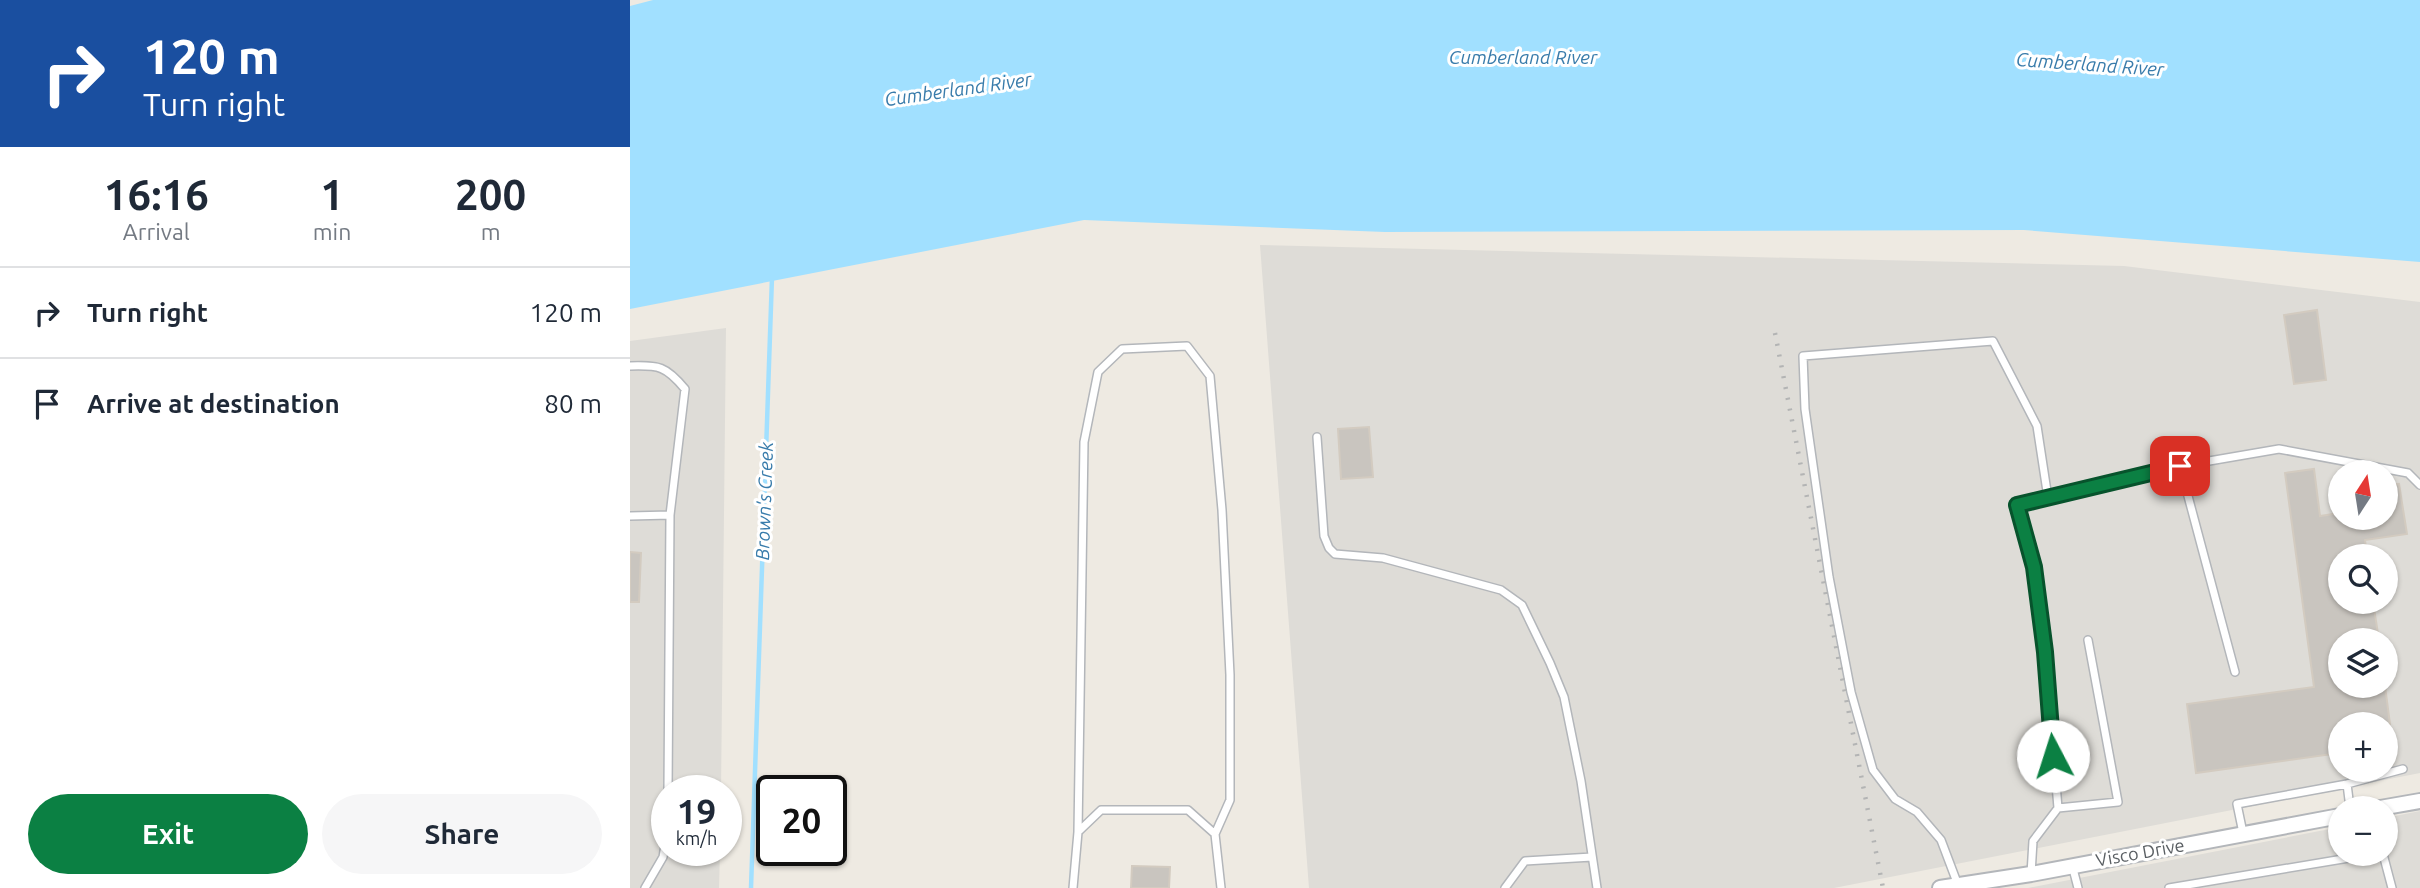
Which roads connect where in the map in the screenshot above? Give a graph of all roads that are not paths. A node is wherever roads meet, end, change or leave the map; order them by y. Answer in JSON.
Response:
{"nodes":[{"id":1,"x":630,"y":366,"type":"edge"},
{"id":2,"x":1317,"y":437,"type":"dead end"},
{"id":3,"x":2180,"y":466,"type":"junction"},
{"id":4,"x":2420,"y":485,"type":"edge"},
{"id":5,"x":2048,"y":498,"type":"junction"},
{"id":6,"x":670,"y":515,"type":"junction"},
{"id":7,"x":630,"y":516,"type":"edge"},
{"id":8,"x":2088,"y":640,"type":"dead end"},
{"id":9,"x":2235,"y":672,"type":"dead end"},
{"id":10,"x":2403,"y":769,"type":"dead end"},
{"id":11,"x":668,"y":775,"type":"edge"},
{"id":12,"x":2347,"y":784,"type":"junction"},
{"id":13,"x":2348,"y":796,"type":"edge"},
{"id":14,"x":2420,"y":801,"type":"edge"},
{"id":15,"x":2398,"y":805,"type":"edge"},
{"id":16,"x":2057,"y":808,"type":"junction"},
{"id":17,"x":2328,"y":818,"type":"edge"},
{"id":18,"x":1079,"y":832,"type":"junction"},
{"id":19,"x":2243,"y":833,"type":"junction"},
{"id":20,"x":1215,"y":834,"type":"junction"},
{"id":21,"x":1592,"y":857,"type":"junction"},
{"id":22,"x":2328,"y":862,"type":"edge"},
{"id":23,"x":2072,"y":864,"type":"junction"},
{"id":24,"x":658,"y":866,"type":"edge"},
{"id":25,"x":2386,"y":866,"type":"edge"},
{"id":26,"x":2031,"y":873,"type":"junction"},
{"id":27,"x":1980,"y":884,"type":"edge"},
{"id":28,"x":1958,"y":885,"type":"junction"},
{"id":29,"x":645,"y":888,"type":"edge"},
{"id":30,"x":1073,"y":888,"type":"edge"},
{"id":31,"x":1221,"y":888,"type":"edge"},
{"id":32,"x":1505,"y":888,"type":"edge"},
{"id":33,"x":1597,"y":888,"type":"edge"},
{"id":34,"x":1940,"y":888,"type":"edge"},
{"id":35,"x":2078,"y":888,"type":"edge"},
{"id":36,"x":2169,"y":888,"type":"edge"},
{"id":37,"x":2392,"y":888,"type":"edge"}],
"edges":[{"from":1,"to":6,"type":"lane"},
{"from":2,"to":21,"type":"lane"},
{"from":3,"to":4,"type":"lane"},
{"from":3,"to":5,"type":"lane"},
{"from":3,"to":9,"type":"lane"},
{"from":5,"to":16,"type":"lane"},
{"from":5,"to":28,"type":"lane"},
{"from":6,"to":7,"type":"lane"},
{"from":6,"to":11,"type":"lane"},
{"from":8,"to":16,"type":"lane"},
{"from":10,"to":12,"type":"lane"},
{"from":12,"to":13,"type":"lane"},
{"from":12,"to":19,"type":"lane"},
{"from":14,"to":15,"type":"street"},
{"from":16,"to":26,"type":"lane"},
{"from":17,"to":19,"type":"street","name":"Visco Drive"},
{"from":18,"to":20,"type":"lane"},
{"from":18,"to":20,"type":"lane"},
{"from":18,"to":30,"type":"lane"},
{"from":19,"to":23,"type":"street","name":"Visco Drive"},
{"from":20,"to":31,"type":"lane"},
{"from":21,"to":32,"type":"lane"},
{"from":21,"to":33,"type":"lane"},
{"from":22,"to":36,"type":"lane"},
{"from":23,"to":26,"type":"street","name":"Visco Drive"},
{"from":23,"to":35,"type":"lane"},
{"from":24,"to":29,"type":"lane"},
{"from":25,"to":37,"type":"lane"},
{"from":26,"to":27,"type":"street","name":"Visco Drive"},
{"from":27,"to":28,"type":"street","name":"Visco Drive"},
{"from":28,"to":34,"type":"street","name":"Visco Drive"}]}
